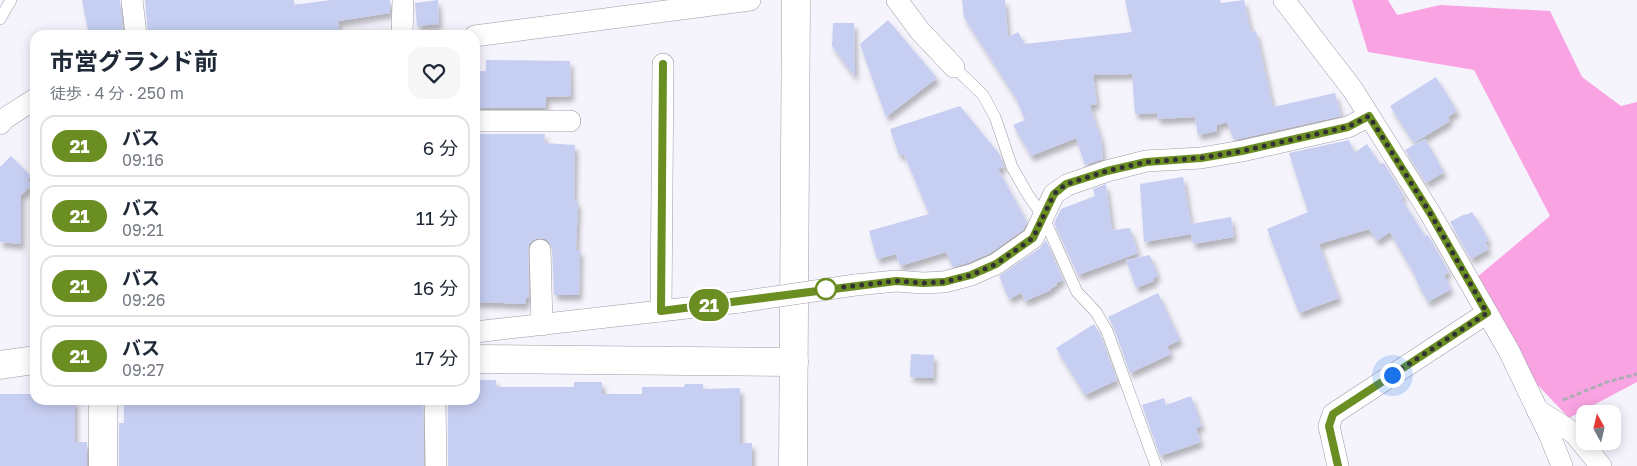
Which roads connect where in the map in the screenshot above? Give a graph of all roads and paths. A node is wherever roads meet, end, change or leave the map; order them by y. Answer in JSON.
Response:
{"nodes":[{"id":1,"x":11,"y":0,"type":"edge"},
{"id":2,"x":132,"y":0,"type":"edge"},
{"id":3,"x":403,"y":0,"type":"edge"},
{"id":4,"x":750,"y":0,"type":"edge"},
{"id":5,"x":796,"y":0,"type":"edge"},
{"id":6,"x":897,"y":0,"type":"edge"},
{"id":7,"x":1284,"y":0,"type":"edge"},
{"id":8,"x":0,"y":19,"type":"edge"},
{"id":9,"x":135,"y":30,"type":"edge"},
{"id":10,"x":402,"y":30,"type":"edge"},
{"id":11,"x":480,"y":35,"type":"edge"},
{"id":12,"x":663,"y":64,"type":"dead end"},
{"id":13,"x":954,"y":67,"type":"joint"},
{"id":14,"x":30,"y":102,"type":"edge"},
{"id":15,"x":1369,"y":116,"type":"junction"},
{"id":16,"x":480,"y":121,"type":"edge"},
{"id":17,"x":570,"y":121,"type":"dead end"},
{"id":18,"x":0,"y":124,"type":"edge"},
{"id":19,"x":1043,"y":216,"type":"junction"},
{"id":20,"x":540,"y":250,"type":"dead end"},
{"id":21,"x":661,"y":311,"type":"junction"},
{"id":22,"x":1487,"y":313,"type":"junction"},
{"id":23,"x":542,"y":325,"type":"junction"},
{"id":24,"x":480,"y":331,"type":"edge"},
{"id":25,"x":480,"y":359,"type":"edge"},
{"id":26,"x":30,"y":361,"type":"edge"},
{"id":27,"x":794,"y":362,"type":"junction"},
{"id":28,"x":0,"y":365,"type":"edge"},
{"id":29,"x":1637,"y":374,"type":"edge"},
{"id":30,"x":103,"y":405,"type":"edge"},
{"id":31,"x":436,"y":405,"type":"edge"},
{"id":32,"x":1537,"y":410,"type":"junction"},
{"id":33,"x":103,"y":466,"type":"edge"},
{"id":34,"x":436,"y":466,"type":"edge"},
{"id":35,"x":793,"y":466,"type":"edge"},
{"id":36,"x":1156,"y":466,"type":"edge"},
{"id":37,"x":1338,"y":466,"type":"edge"},
{"id":38,"x":1562,"y":466,"type":"edge"},
{"id":39,"x":1602,"y":466,"type":"edge"}],
"edges":[{"from":1,"to":8,"type":"lane"},
{"from":2,"to":9,"type":"street"},
{"from":3,"to":10,"type":"street"},
{"from":4,"to":11,"type":"street"},
{"from":5,"to":27,"type":"street"},
{"from":6,"to":13,"type":"street"},
{"from":7,"to":15,"type":"street"},
{"from":12,"to":21,"type":"street"},
{"from":13,"to":19,"type":"lane"},
{"from":14,"to":18,"type":"street"},
{"from":15,"to":19,"type":"street"},
{"from":15,"to":22,"type":"street"},
{"from":16,"to":17,"type":"street"},
{"from":19,"to":21,"type":"street","bridge":true},
{"from":19,"to":36,"type":"lane"},
{"from":20,"to":23,"type":"street"},
{"from":21,"to":23,"type":"street"},
{"from":22,"to":32,"type":"street"},
{"from":22,"to":37,"type":"street"},
{"from":23,"to":24,"type":"street"},
{"from":25,"to":27,"type":"street"},
{"from":26,"to":28,"type":"street"},
{"from":27,"to":35,"type":"street"},
{"from":29,"to":32,"type":"path"},
{"from":30,"to":33,"type":"street"},
{"from":31,"to":34,"type":"street"},
{"from":32,"to":38,"type":"street"},
{"from":32,"to":39,"type":"street"}]}
